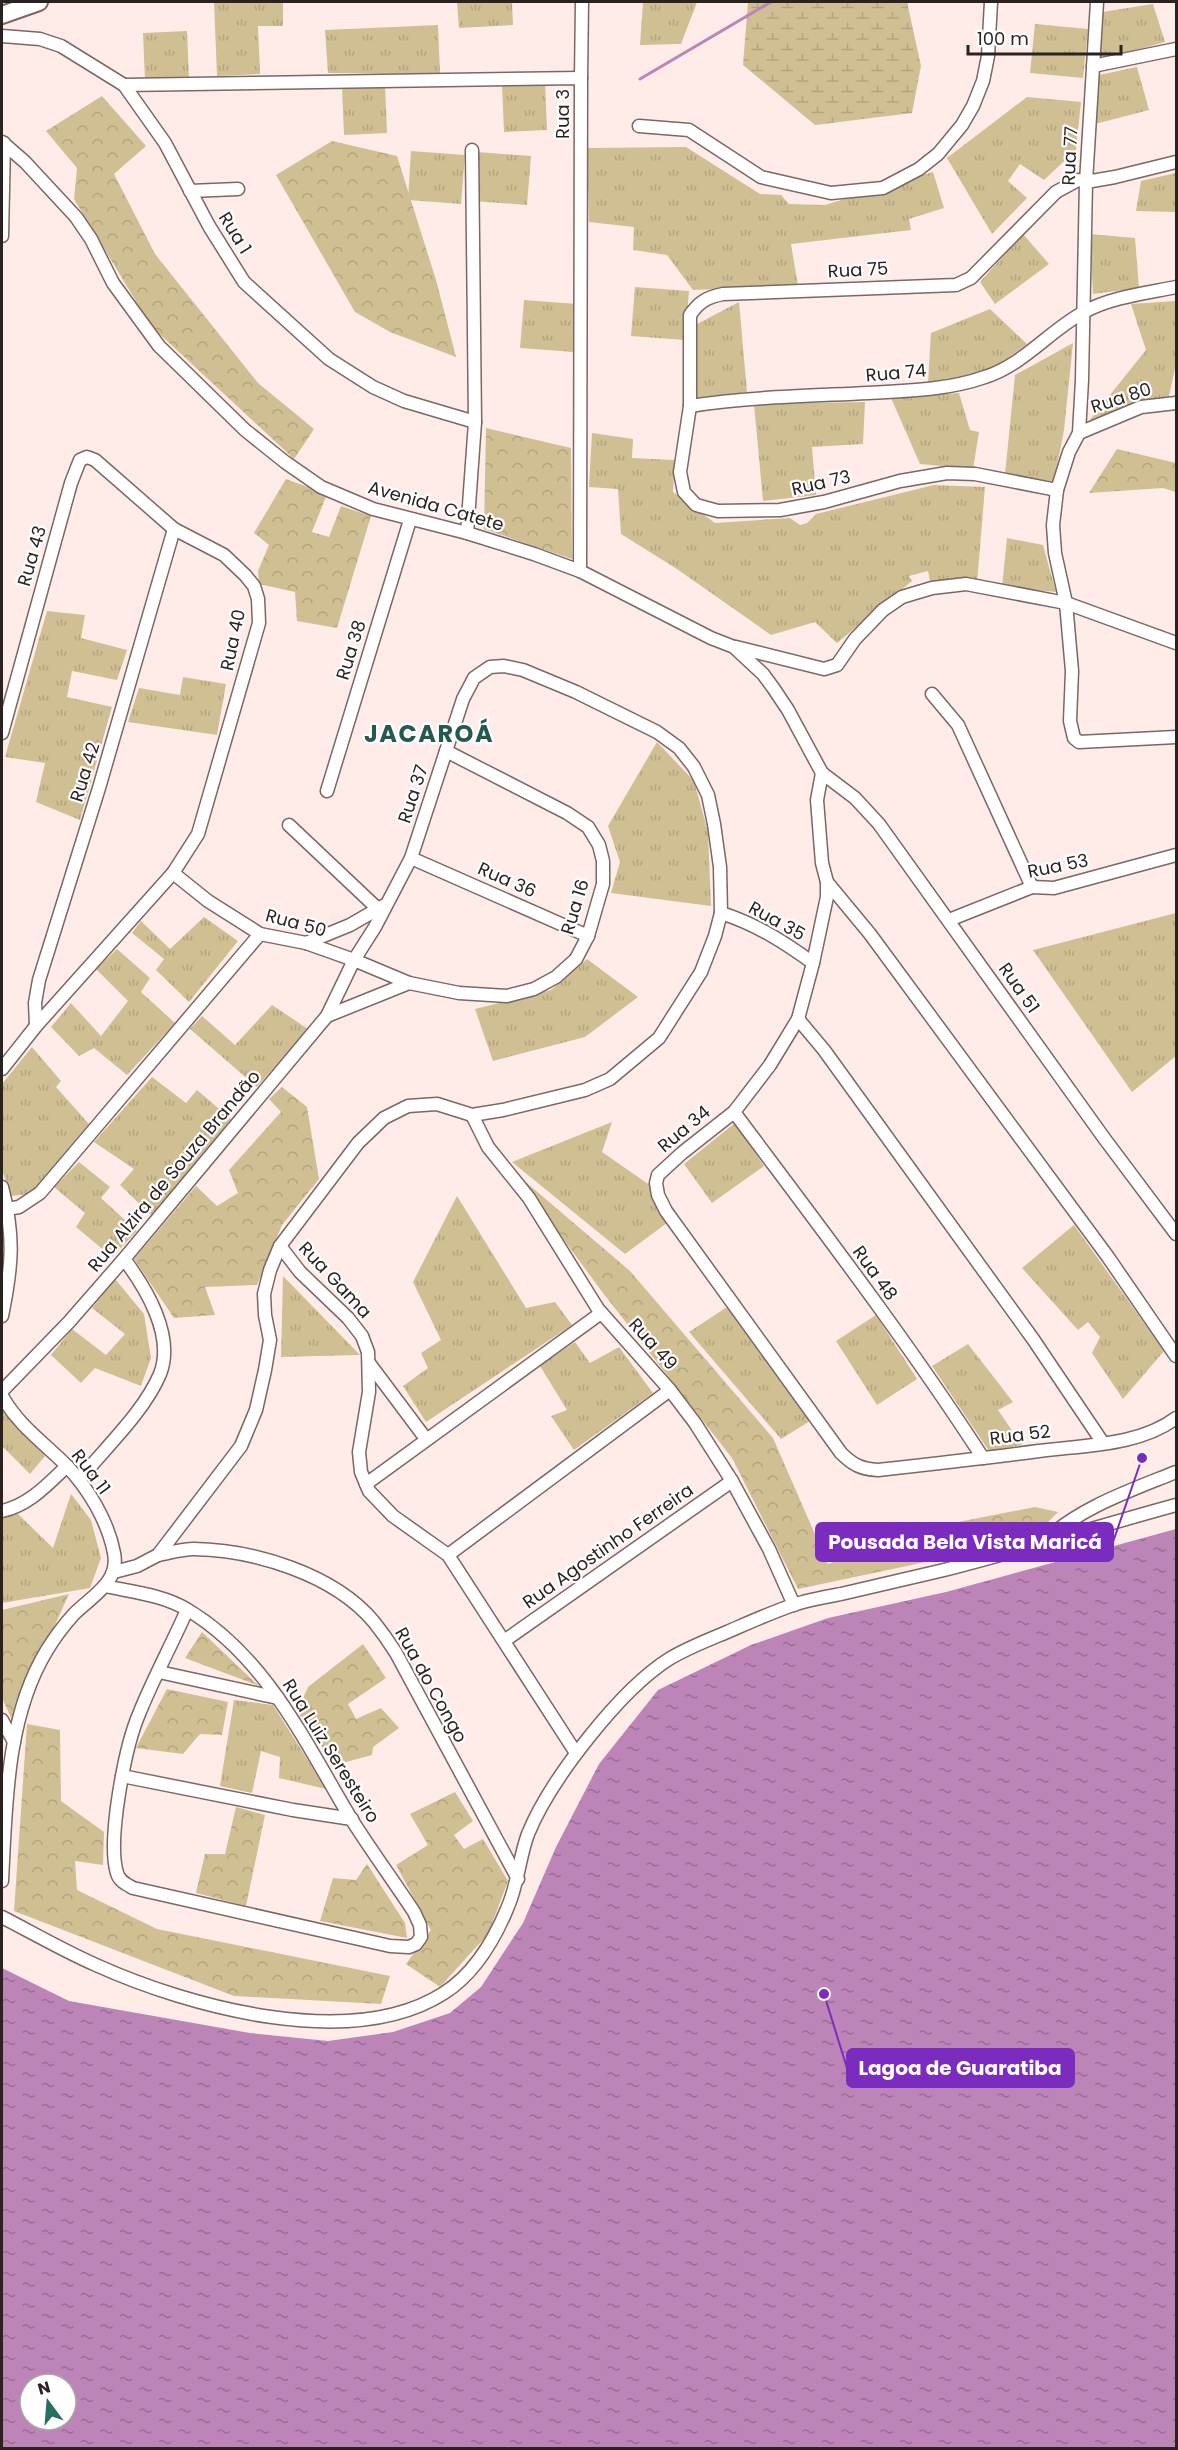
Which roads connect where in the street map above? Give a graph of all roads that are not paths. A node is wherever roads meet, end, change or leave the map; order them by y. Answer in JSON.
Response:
{"nodes":[{"id":1,"x":39,"y":2,"type":"edge"},
{"id":2,"x":582,"y":2,"type":"edge"},
{"id":3,"x":992,"y":2,"type":"edge"},
{"id":4,"x":1097,"y":2,"type":"edge"},
{"id":5,"x":2,"y":15,"type":"edge"},
{"id":6,"x":2,"y":36,"type":"edge"},
{"id":7,"x":1176,"y":49,"type":"edge"},
{"id":8,"x":1093,"y":66,"type":"junction"},
{"id":9,"x":581,"y":78,"type":"junction"},
{"id":10,"x":124,"y":85,"type":"junction"},
{"id":11,"x":639,"y":126,"type":"dead end"},
{"id":12,"x":3,"y":142,"type":"edge"},
{"id":13,"x":472,"y":150,"type":"dead end"},
{"id":14,"x":1176,"y":162,"type":"edge"},
{"id":15,"x":1086,"y":182,"type":"junction"},
{"id":16,"x":238,"y":189,"type":"dead end"},
{"id":17,"x":190,"y":191,"type":"junction"},
{"id":18,"x":2,"y":236,"type":"edge"},
{"id":19,"x":1176,"y":287,"type":"edge"},
{"id":20,"x":1084,"y":312,"type":"junction"},
{"id":21,"x":1176,"y":403,"type":"edge"},
{"id":22,"x":690,"y":405,"type":"junction"},
{"id":23,"x":475,"y":422,"type":"junction"},
{"id":24,"x":1079,"y":433,"type":"junction"},
{"id":25,"x":80,"y":460,"type":"joint"},
{"id":26,"x":1057,"y":490,"type":"junction"},
{"id":27,"x":410,"y":520,"type":"junction"},
{"id":28,"x":174,"y":529,"type":"junction"},
{"id":29,"x":467,"y":533,"type":"junction"},
{"id":30,"x":580,"y":571,"type":"junction"},
{"id":31,"x":1065,"y":603,"type":"junction"},
{"id":32,"x":1176,"y":644,"type":"edge"},
{"id":33,"x":734,"y":647,"type":"junction"},
{"id":34,"x":932,"y":694,"type":"dead end"},
{"id":35,"x":2,"y":733,"type":"edge"},
{"id":36,"x":1176,"y":737,"type":"edge"},
{"id":37,"x":446,"y":751,"type":"junction"},
{"id":38,"x":822,"y":773,"type":"junction"},
{"id":39,"x":327,"y":791,"type":"dead end"},
{"id":40,"x":289,"y":825,"type":"dead end"},
{"id":41,"x":1176,"y":855,"type":"edge"},
{"id":42,"x":411,"y":858,"type":"junction"},
{"id":43,"x":173,"y":873,"type":"junction"},
{"id":44,"x":827,"y":882,"type":"junction"},
{"id":45,"x":1032,"y":888,"type":"junction"},
{"id":46,"x":383,"y":907,"type":"junction"},
{"id":47,"x":722,"y":913,"type":"junction"},
{"id":48,"x":949,"y":920,"type":"junction"},
{"id":49,"x":260,"y":934,"type":"junction"},
{"id":50,"x":588,"y":936,"type":"junction"},
{"id":51,"x":306,"y":944,"type":"junction"},
{"id":52,"x":354,"y":960,"type":"junction"},
{"id":53,"x":813,"y":963,"type":"junction"},
{"id":54,"x":409,"y":983,"type":"junction"},
{"id":55,"x":327,"y":1016,"type":"junction"},
{"id":56,"x":798,"y":1019,"type":"junction"},
{"id":57,"x":36,"y":1026,"type":"junction"},
{"id":58,"x":4,"y":1064,"type":"edge"},
{"id":59,"x":734,"y":1112,"type":"junction"},
{"id":60,"x":472,"y":1115,"type":"junction"},
{"id":61,"x":2,"y":1187,"type":"edge"},
{"id":62,"x":8,"y":1209,"type":"junction"},
{"id":63,"x":1176,"y":1234,"type":"edge"},
{"id":64,"x":280,"y":1246,"type":"junction"},
{"id":65,"x":124,"y":1259,"type":"junction"},
{"id":66,"x":601,"y":1313,"type":"junction"},
{"id":67,"x":2,"y":1316,"type":"edge"},
{"id":68,"x":1176,"y":1356,"type":"edge"},
{"id":69,"x":369,"y":1362,"type":"junction"},
{"id":70,"x":670,"y":1390,"type":"junction"},
{"id":71,"x":2,"y":1391,"type":"edge"},
{"id":72,"x":2,"y":1396,"type":"edge"},
{"id":73,"x":1176,"y":1418,"type":"edge"},
{"id":74,"x":426,"y":1439,"type":"junction"},
{"id":75,"x":1103,"y":1443,"type":"junction"},
{"id":76,"x":983,"y":1458,"type":"junction"},
{"id":77,"x":67,"y":1466,"type":"junction"},
{"id":78,"x":862,"y":1469,"type":"joint"},
{"id":79,"x":1176,"y":1472,"type":"edge"},
{"id":80,"x":79,"y":1480,"type":"junction"},
{"id":81,"x":732,"y":1481,"type":"junction"},
{"id":82,"x":366,"y":1484,"type":"junction"},
{"id":83,"x":1176,"y":1504,"type":"edge"},
{"id":84,"x":2,"y":1511,"type":"edge"},
{"id":85,"x":1039,"y":1546,"type":"junction"},
{"id":86,"x":158,"y":1555,"type":"junction"},
{"id":87,"x":448,"y":1555,"type":"junction"},
{"id":88,"x":114,"y":1572,"type":"junction"},
{"id":89,"x":105,"y":1586,"type":"junction"},
{"id":90,"x":794,"y":1605,"type":"junction"},
{"id":91,"x":187,"y":1610,"type":"junction"},
{"id":92,"x":504,"y":1641,"type":"junction"},
{"id":93,"x":159,"y":1672,"type":"junction"},
{"id":94,"x":278,"y":1698,"type":"junction"},
{"id":95,"x":2,"y":1720,"type":"edge"},
{"id":96,"x":14,"y":1742,"type":"junction"},
{"id":97,"x":576,"y":1753,"type":"junction"},
{"id":98,"x":122,"y":1776,"type":"junction"},
{"id":99,"x":352,"y":1818,"type":"junction"},
{"id":100,"x":518,"y":1879,"type":"junction"},
{"id":101,"x":2,"y":1881,"type":"edge"},
{"id":102,"x":2,"y":1917,"type":"edge"}],
"edges":[{"from":1,"to":5,"type":"main road"},
{"from":2,"to":9,"type":"street"},
{"from":3,"to":11,"type":"street"},
{"from":4,"to":8,"type":"street","name":"Rua 77"},
{"from":6,"to":10,"type":"street","name":"Rua 1"},
{"from":7,"to":8,"type":"street"},
{"from":8,"to":15,"type":"street","name":"Rua 77"},
{"from":9,"to":10,"type":"street","name":"Rua 3"},
{"from":9,"to":30,"type":"street","name":"Rua 3"},
{"from":10,"to":17,"type":"street","name":"Rua 1"},
{"from":12,"to":18,"type":"street"},
{"from":12,"to":27,"type":"street","name":"Avenida Catete"},
{"from":13,"to":23,"type":"street"},
{"from":14,"to":15,"type":"street"},
{"from":15,"to":20,"type":"street","name":"Rua 77"},
{"from":15,"to":22,"type":"street","name":"Rua 75"},
{"from":16,"to":17,"type":"street"},
{"from":17,"to":23,"type":"street","name":"Rua 1"},
{"from":19,"to":20,"type":"street","name":"Rua 74"},
{"from":20,"to":22,"type":"street","name":"Rua 74"},
{"from":20,"to":24,"type":"street"},
{"from":21,"to":24,"type":"street","name":"Rua 80"},
{"from":22,"to":26,"type":"street","name":"Rua 73"},
{"from":23,"to":29,"type":"street"},
{"from":24,"to":26,"type":"street"},
{"from":25,"to":28,"type":"street","name":"Rua 40"},
{"from":25,"to":35,"type":"street","name":"Rua 43"},
{"from":26,"to":31,"type":"street"},
{"from":27,"to":29,"type":"street","name":"Avenida Catete"},
{"from":27,"to":39,"type":"street","name":"Rua 38"},
{"from":28,"to":43,"type":"street","name":"Rua 40"},
{"from":28,"to":57,"type":"street","name":"Rua 42"},
{"from":29,"to":30,"type":"street","name":"Avenida Catete"},
{"from":30,"to":33,"type":"street","name":"Avenida Catete"},
{"from":31,"to":32,"type":"street"},
{"from":31,"to":33,"type":"street"},
{"from":31,"to":36,"type":"street"},
{"from":33,"to":38,"type":"street","name":"Avenida Catete"},
{"from":34,"to":45,"type":"street"},
{"from":37,"to":42,"type":"street","name":"Rua 37"},
{"from":37,"to":47,"type":"street","name":"Rua 37"},
{"from":37,"to":50,"type":"street","name":"Rua 16"},
{"from":38,"to":44,"type":"street","name":"Rua 34"},
{"from":38,"to":48,"type":"street","name":"Rua 51"},
{"from":40,"to":46,"type":"street"},
{"from":41,"to":45,"type":"street","name":"Rua 53"},
{"from":42,"to":46,"type":"street","name":"Rua 37"},
{"from":42,"to":50,"type":"street","name":"Rua 36"},
{"from":43,"to":49,"type":"street","name":"Rua 50"},
{"from":43,"to":57,"type":"street","name":"Rua 40"},
{"from":44,"to":53,"type":"street","name":"Rua 34"},
{"from":44,"to":68,"type":"street"},
{"from":45,"to":48,"type":"street","name":"Rua 53"},
{"from":46,"to":51,"type":"street"},
{"from":46,"to":52,"type":"street","name":"Rua 37"},
{"from":47,"to":53,"type":"street","name":"Rua 35"},
{"from":47,"to":60,"type":"street"},
{"from":48,"to":63,"type":"street","name":"Rua 51"},
{"from":49,"to":51,"type":"street","name":"Rua 50"},
{"from":49,"to":62,"type":"street"},
{"from":50,"to":54,"type":"street","name":"Rua 16"},
{"from":51,"to":52,"type":"street","name":"Rua 50"},
{"from":52,"to":54,"type":"street","name":"Rua 16"},
{"from":52,"to":55,"type":"street","name":"Rua Alzira de Souza Brandão"},
{"from":53,"to":56,"type":"street","name":"Rua 34"},
{"from":54,"to":55,"type":"street"},
{"from":55,"to":65,"type":"street","name":"Rua Alzira de Souza Brandão"},
{"from":56,"to":59,"type":"street","name":"Rua 34"},
{"from":56,"to":75,"type":"street"},
{"from":57,"to":58,"type":"street","name":"Rua 40"},
{"from":59,"to":76,"type":"street","name":"Rua 48"},
{"from":59,"to":78,"type":"street","name":"Rua 34"},
{"from":60,"to":64,"type":"street"},
{"from":60,"to":66,"type":"street","name":"Rua 49"},
{"from":61,"to":62,"type":"street"},
{"from":62,"to":67,"type":"street"},
{"from":64,"to":69,"type":"street","name":"Rua Gama"},
{"from":64,"to":86,"type":"street"},
{"from":65,"to":71,"type":"street","name":"Rua Alzira de Souza Brandão"},
{"from":65,"to":80,"type":"street"},
{"from":66,"to":70,"type":"street","name":"Rua 49"},
{"from":66,"to":74,"type":"street"},
{"from":69,"to":74,"type":"street"},
{"from":69,"to":82,"type":"street","name":"Rua Gama"},
{"from":70,"to":81,"type":"street","name":"Rua 49"},
{"from":70,"to":87,"type":"street"},
{"from":72,"to":77,"type":"street","name":"Rua 11"},
{"from":73,"to":75,"type":"street","name":"Rua 52"},
{"from":74,"to":82,"type":"street"},
{"from":75,"to":76,"type":"street","name":"Rua 52"},
{"from":76,"to":78,"type":"street","name":"Rua 52"},
{"from":77,"to":80,"type":"street","name":"Rua 11"},
{"from":77,"to":84,"type":"street"},
{"from":79,"to":85,"type":"street"},
{"from":80,"to":88,"type":"street","name":"Rua 11"},
{"from":81,"to":90,"type":"street","name":"Rua 49"},
{"from":81,"to":92,"type":"street","name":"Rua Agostinho Ferreira"},
{"from":82,"to":87,"type":"street","name":"Rua Gama"},
{"from":83,"to":85,"type":"street"},
{"from":85,"to":90,"type":"street"},
{"from":86,"to":88,"type":"street"},
{"from":86,"to":100,"type":"street","name":"Rua do Congo"},
{"from":87,"to":92,"type":"street","name":"Rua Gama"},
{"from":88,"to":89,"type":"street"},
{"from":89,"to":91,"type":"street","name":"Rua Luiz Seresteiro"},
{"from":89,"to":96,"type":"street"},
{"from":90,"to":97,"type":"street"},
{"from":91,"to":93,"type":"street"},
{"from":91,"to":94,"type":"street","name":"Rua Luiz Seresteiro"},
{"from":92,"to":97,"type":"street","name":"Rua Gama"},
{"from":93,"to":94,"type":"street"},
{"from":93,"to":98,"type":"street"},
{"from":94,"to":99,"type":"street","name":"Rua Luiz Seresteiro"},
{"from":95,"to":96,"type":"street"},
{"from":96,"to":101,"type":"street"},
{"from":97,"to":100,"type":"street"},
{"from":98,"to":99,"type":"street"},
{"from":98,"to":99,"type":"street","name":"Rua Luiz Seresteiro"},
{"from":100,"to":102,"type":"street"}]}
